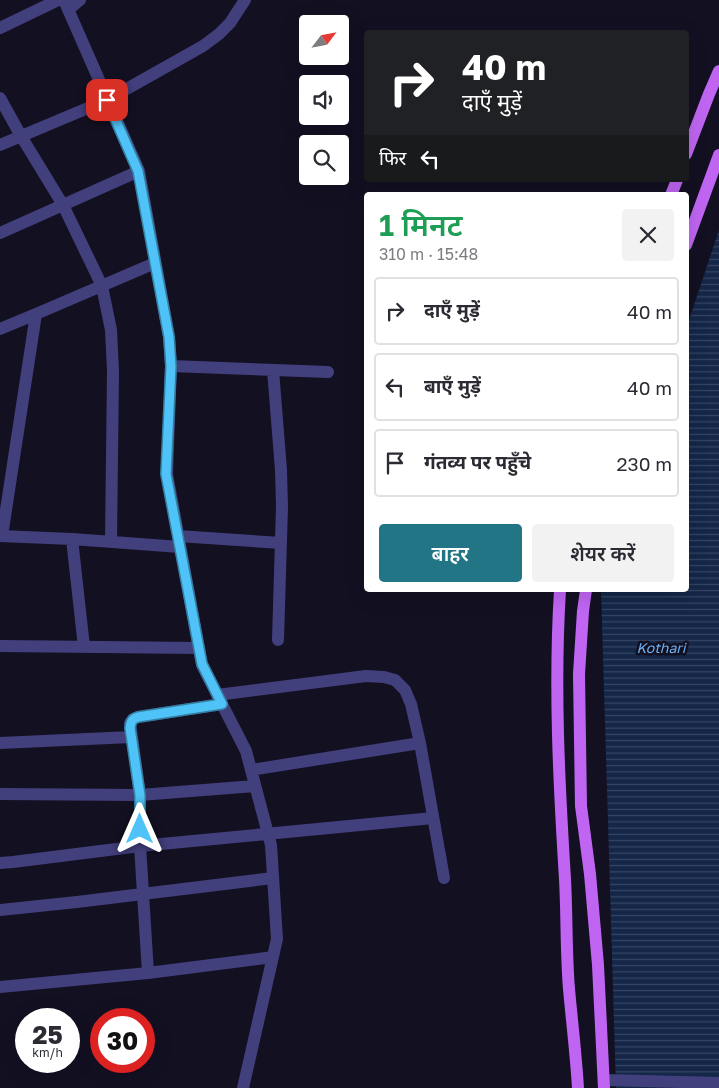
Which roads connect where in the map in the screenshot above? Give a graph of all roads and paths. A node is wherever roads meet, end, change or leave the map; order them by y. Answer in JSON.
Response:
{"nodes":[{"id":1,"x":80,"y":0,"type":"edge"},
{"id":2,"x":245,"y":0,"type":"edge"},
{"id":3,"x":51,"y":1,"type":"edge"},
{"id":4,"x":66,"y":5,"type":"edge"},
{"id":5,"x":0,"y":28,"type":"edge"},
{"id":6,"x":719,"y":71,"type":"edge"},
{"id":7,"x":0,"y":98,"type":"edge"},
{"id":8,"x":107,"y":100,"type":"junction"},
{"id":9,"x":21,"y":136,"type":"junction"},
{"id":10,"x":0,"y":145,"type":"edge"},
{"id":11,"x":689,"y":146,"type":"edge"},
{"id":12,"x":719,"y":155,"type":"edge"},
{"id":13,"x":138,"y":171,"type":"junction"},
{"id":14,"x":63,"y":205,"type":"junction"},
{"id":15,"x":0,"y":233,"type":"edge"},
{"id":16,"x":689,"y":237,"type":"edge"},
{"id":17,"x":156,"y":263,"type":"junction"},
{"id":18,"x":102,"y":286,"type":"junction"},
{"id":19,"x":36,"y":314,"type":"junction"},
{"id":20,"x":0,"y":329,"type":"edge"},
{"id":21,"x":171,"y":366,"type":"junction"},
{"id":22,"x":273,"y":370,"type":"junction"},
{"id":23,"x":328,"y":372,"type":"dead end"},
{"id":24,"x":1,"y":536,"type":"edge"},
{"id":25,"x":72,"y":539,"type":"junction"},
{"id":26,"x":111,"y":542,"type":"junction"},
{"id":27,"x":179,"y":542,"type":"junction"},
{"id":28,"x":281,"y":542,"type":"junction"},
{"id":29,"x":560,"y":592,"type":"edge"},
{"id":30,"x":586,"y":592,"type":"edge"},
{"id":31,"x":278,"y":640,"type":"dead end"},
{"id":32,"x":0,"y":646,"type":"edge"},
{"id":33,"x":84,"y":647,"type":"junction"},
{"id":34,"x":199,"y":648,"type":"junction"},
{"id":35,"x":220,"y":699,"type":"junction"},
{"id":36,"x":132,"y":737,"type":"junction"},
{"id":37,"x":0,"y":743,"type":"edge"},
{"id":38,"x":420,"y":743,"type":"junction"},
{"id":39,"x":251,"y":770,"type":"junction"},
{"id":40,"x":255,"y":786,"type":"junction"},
{"id":41,"x":0,"y":794,"type":"edge"},
{"id":42,"x":140,"y":795,"type":"junction"},
{"id":43,"x":434,"y":818,"type":"junction"},
{"id":44,"x":268,"y":834,"type":"junction"},
{"id":45,"x":140,"y":846,"type":"junction"},
{"id":46,"x":0,"y":863,"type":"edge"},
{"id":47,"x":273,"y":878,"type":"junction"},
{"id":48,"x":444,"y":878,"type":"dead end"},
{"id":49,"x":142,"y":894,"type":"junction"},
{"id":50,"x":0,"y":910,"type":"edge"},
{"id":51,"x":272,"y":957,"type":"junction"},
{"id":52,"x":148,"y":973,"type":"junction"},
{"id":53,"x":0,"y":987,"type":"edge"},
{"id":54,"x":719,"y":1083,"type":"edge"},
{"id":55,"x":604,"y":1084,"type":"edge"},
{"id":56,"x":661,"y":1085,"type":"edge"},
{"id":57,"x":243,"y":1088,"type":"edge"},
{"id":58,"x":578,"y":1088,"type":"edge"}],
"edges":[{"from":1,"to":4,"type":"street"},
{"from":2,"to":8,"type":"street"},
{"from":3,"to":5,"type":"street"},
{"from":4,"to":8,"type":"street"},
{"from":6,"to":11,"type":"main road"},
{"from":7,"to":9,"type":"street"},
{"from":8,"to":9,"type":"street"},
{"from":8,"to":13,"type":"street"},
{"from":9,"to":10,"type":"street"},
{"from":9,"to":14,"type":"street"},
{"from":12,"to":16,"type":"main road"},
{"from":13,"to":14,"type":"street"},
{"from":13,"to":17,"type":"street"},
{"from":14,"to":15,"type":"street"},
{"from":14,"to":18,"type":"street"},
{"from":17,"to":18,"type":"street"},
{"from":17,"to":21,"type":"street"},
{"from":18,"to":19,"type":"street"},
{"from":18,"to":26,"type":"street"},
{"from":19,"to":20,"type":"street"},
{"from":19,"to":24,"type":"street"},
{"from":21,"to":22,"type":"street"},
{"from":21,"to":27,"type":"street"},
{"from":22,"to":23,"type":"street"},
{"from":22,"to":28,"type":"street"},
{"from":24,"to":25,"type":"street"},
{"from":25,"to":26,"type":"street"},
{"from":25,"to":33,"type":"street"},
{"from":26,"to":27,"type":"street"},
{"from":27,"to":28,"type":"street"},
{"from":27,"to":34,"type":"street"},
{"from":28,"to":31,"type":"street"},
{"from":29,"to":58,"type":"main road"},
{"from":30,"to":55,"type":"main road"},
{"from":32,"to":33,"type":"street"},
{"from":33,"to":34,"type":"street"},
{"from":34,"to":35,"type":"street"},
{"from":35,"to":36,"type":"street"},
{"from":35,"to":38,"type":"street"},
{"from":35,"to":39,"type":"street"},
{"from":36,"to":37,"type":"street"},
{"from":36,"to":42,"type":"street"},
{"from":38,"to":39,"type":"street"},
{"from":38,"to":43,"type":"street"},
{"from":39,"to":40,"type":"street"},
{"from":40,"to":42,"type":"street"},
{"from":40,"to":44,"type":"street"},
{"from":41,"to":42,"type":"street"},
{"from":42,"to":45,"type":"street"},
{"from":43,"to":44,"type":"street"},
{"from":43,"to":48,"type":"street"},
{"from":44,"to":45,"type":"street"},
{"from":44,"to":47,"type":"street"},
{"from":45,"to":46,"type":"street"},
{"from":45,"to":49,"type":"street"},
{"from":47,"to":49,"type":"street"},
{"from":47,"to":51,"type":"street"},
{"from":49,"to":50,"type":"street"},
{"from":49,"to":52,"type":"street"},
{"from":51,"to":52,"type":"street"},
{"from":51,"to":57,"type":"street"},
{"from":52,"to":53,"type":"street"},
{"from":54,"to":56,"type":"street"},
{"from":55,"to":56,"type":"street"}]}
